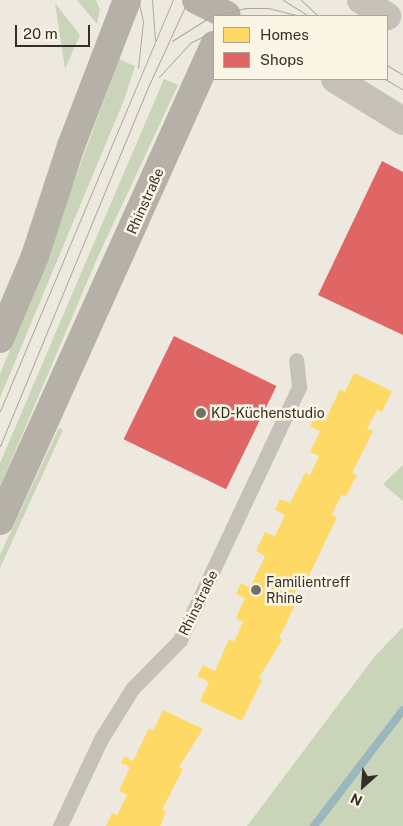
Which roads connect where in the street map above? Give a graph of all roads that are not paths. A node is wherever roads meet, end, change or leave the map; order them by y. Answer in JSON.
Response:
{"nodes":[{"id":1,"x":127,"y":0,"type":"edge"},
{"id":2,"x":196,"y":0,"type":"edge"},
{"id":3,"x":361,"y":0,"type":"edge"},
{"id":4,"x":229,"y":12,"type":"edge"},
{"id":5,"x":385,"y":15,"type":"edge"},
{"id":6,"x":388,"y":17,"type":"edge"},
{"id":7,"x":403,"y":27,"type":"edge"},
{"id":8,"x":213,"y":46,"type":"edge"},
{"id":9,"x":337,"y":80,"type":"edge"},
{"id":10,"x":403,"y":121,"type":"edge"},
{"id":11,"x":0,"y":340,"type":"edge"},
{"id":12,"x":296,"y":360,"type":"dead end"},
{"id":13,"x":0,"y":521,"type":"edge"},
{"id":14,"x":60,"y":826,"type":"edge"}],
"edges":[{"from":1,"to":11,"type":"main road"},
{"from":2,"to":4,"type":"main road"},
{"from":3,"to":5,"type":"street"},
{"from":6,"to":7,"type":"street"},
{"from":8,"to":13,"type":"main road","name":"Rhinstraße"},
{"from":9,"to":10,"type":"street"},
{"from":12,"to":14,"type":"lane","name":"Rhinstraße"}]}
